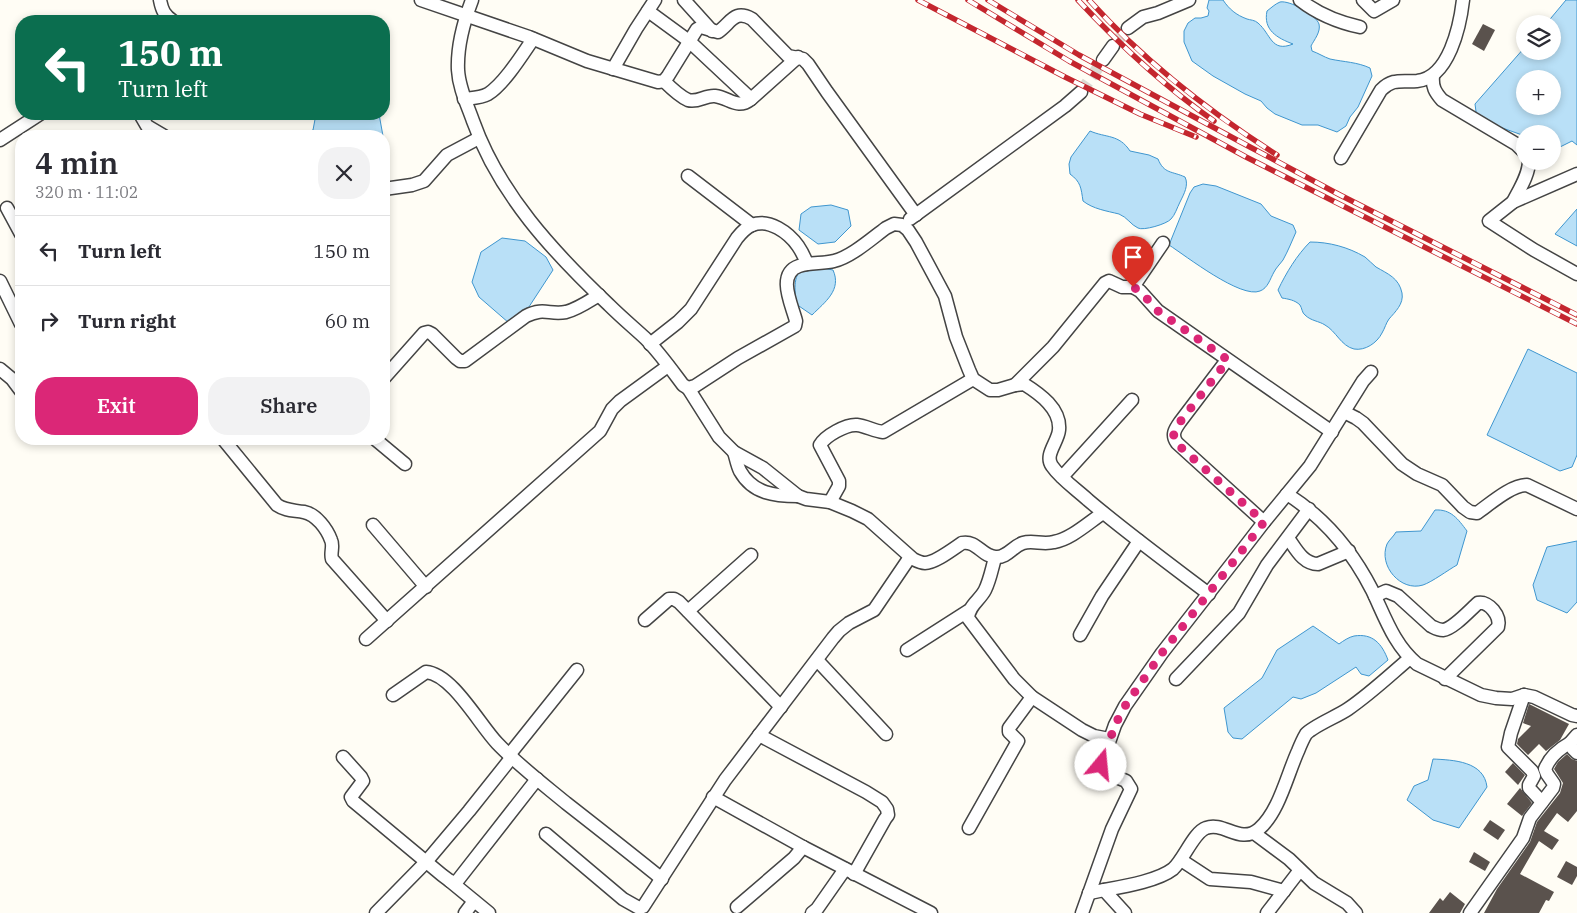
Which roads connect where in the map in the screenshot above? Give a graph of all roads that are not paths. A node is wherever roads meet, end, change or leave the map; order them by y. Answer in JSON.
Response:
{"nodes":[{"id":1,"x":160,"y":0,"type":"edge"},
{"id":2,"x":421,"y":0,"type":"edge"},
{"id":3,"x":472,"y":0,"type":"edge"},
{"id":4,"x":684,"y":0,"type":"edge"},
{"id":5,"x":1189,"y":0,"type":"edge"},
{"id":6,"x":1300,"y":0,"type":"edge"},
{"id":7,"x":1362,"y":0,"type":"edge"},
{"id":8,"x":1393,"y":0,"type":"edge"},
{"id":9,"x":1463,"y":0,"type":"edge"},
{"id":10,"x":652,"y":5,"type":"edge"},
{"id":11,"x":165,"y":15,"type":"edge"},
{"id":12,"x":466,"y":15,"type":"junction"},
{"id":13,"x":1360,"y":27,"type":"dead end"},
{"id":14,"x":1128,"y":28,"type":"tunnel mouth"},
{"id":15,"x":712,"y":31,"type":"junction"},
{"id":16,"x":534,"y":39,"type":"junction"},
{"id":17,"x":689,"y":41,"type":"junction"},
{"id":18,"x":1113,"y":46,"type":"tunnel mouth"},
{"id":19,"x":798,"y":57,"type":"junction"},
{"id":20,"x":1103,"y":60,"type":"tunnel mouth"},
{"id":21,"x":613,"y":69,"type":"junction"},
{"id":22,"x":1433,"y":76,"type":"junction"},
{"id":23,"x":664,"y":81,"type":"junction"},
{"id":24,"x":1081,"y":92,"type":"tunnel mouth"},
{"id":25,"x":464,"y":99,"type":"junction"},
{"id":26,"x":752,"y":99,"type":"junction"},
{"id":27,"x":31,"y":120,"type":"edge"},
{"id":28,"x":144,"y":120,"type":"edge"},
{"id":29,"x":15,"y":130,"type":"edge"},
{"id":30,"x":15,"y":130,"type":"edge"},
{"id":31,"x":154,"y":130,"type":"edge"},
{"id":32,"x":479,"y":138,"type":"junction"},
{"id":33,"x":0,"y":140,"type":"edge"},
{"id":34,"x":1516,"y":144,"type":"edge"},
{"id":35,"x":1341,"y":158,"type":"dead end"},
{"id":36,"x":1528,"y":170,"type":"edge"},
{"id":37,"x":1577,"y":174,"type":"edge"},
{"id":38,"x":688,"y":176,"type":"dead end"},
{"id":39,"x":390,"y":188,"type":"edge"},
{"id":40,"x":1513,"y":202,"type":"junction"},
{"id":41,"x":7,"y":208,"type":"dead end"},
{"id":42,"x":916,"y":215,"type":"junction"},
{"id":43,"x":15,"y":223,"type":"edge"},
{"id":44,"x":752,"y":225,"type":"junction"},
{"id":45,"x":902,"y":225,"type":"junction"},
{"id":46,"x":1163,"y":243,"type":"dead end"},
{"id":47,"x":807,"y":264,"type":"junction"},
{"id":48,"x":1577,"y":274,"type":"edge"},
{"id":49,"x":0,"y":281,"type":"edge"},
{"id":50,"x":1133,"y":287,"type":"junction"},
{"id":51,"x":599,"y":295,"type":"junction"},
{"id":52,"x":15,"y":312,"type":"edge"},
{"id":53,"x":650,"y":344,"type":"junction"},
{"id":54,"x":1228,"y":360,"type":"junction"},
{"id":55,"x":668,"y":366,"type":"junction"},
{"id":56,"x":0,"y":369,"type":"edge"},
{"id":57,"x":390,"y":371,"type":"edge"},
{"id":58,"x":1371,"y":372,"type":"dead end"},
{"id":59,"x":973,"y":379,"type":"junction"},
{"id":60,"x":15,"y":383,"type":"edge"},
{"id":61,"x":1015,"y":385,"type":"junction"},
{"id":62,"x":688,"y":388,"type":"junction"},
{"id":63,"x":1132,"y":400,"type":"dead end"},
{"id":64,"x":1350,"y":414,"type":"junction"},
{"id":65,"x":1332,"y":432,"type":"junction"},
{"id":66,"x":227,"y":445,"type":"edge"},
{"id":67,"x":382,"y":445,"type":"edge"},
{"id":68,"x":734,"y":452,"type":"junction"},
{"id":69,"x":405,"y":464,"type":"dead end"},
{"id":70,"x":1062,"y":477,"type":"junction"},
{"id":71,"x":798,"y":496,"type":"junction"},
{"id":72,"x":1298,"y":501,"type":"junction"},
{"id":73,"x":830,"y":502,"type":"junction"},
{"id":74,"x":1577,"y":510,"type":"edge"},
{"id":75,"x":1103,"y":513,"type":"junction"},
{"id":76,"x":1264,"y":522,"type":"junction"},
{"id":77,"x":373,"y":525,"type":"dead end"},
{"id":78,"x":1288,"y":538,"type":"junction"},
{"id":79,"x":1139,"y":541,"type":"junction"},
{"id":80,"x":1349,"y":551,"type":"junction"},
{"id":81,"x":751,"y":555,"type":"dead end"},
{"id":82,"x":910,"y":556,"type":"junction"},
{"id":83,"x":994,"y":558,"type":"junction"},
{"id":84,"x":426,"y":587,"type":"junction"},
{"id":85,"x":1209,"y":594,"type":"junction"},
{"id":86,"x":1375,"y":596,"type":"junction"},
{"id":87,"x":688,"y":611,"type":"junction"},
{"id":88,"x":968,"y":611,"type":"junction"},
{"id":89,"x":645,"y":620,"type":"dead end"},
{"id":90,"x":387,"y":622,"type":"junction"},
{"id":91,"x":1080,"y":635,"type":"dead end"},
{"id":92,"x":366,"y":640,"type":"dead end"},
{"id":93,"x":907,"y":650,"type":"dead end"},
{"id":94,"x":1410,"y":658,"type":"junction"},
{"id":95,"x":818,"y":660,"type":"junction"},
{"id":96,"x":578,"y":670,"type":"dead end"},
{"id":97,"x":1446,"y":678,"type":"junction"},
{"id":98,"x":1176,"y":679,"type":"dead end"},
{"id":99,"x":393,"y":695,"type":"dead end"},
{"id":100,"x":1524,"y":695,"type":"junction"},
{"id":101,"x":1032,"y":697,"type":"junction"},
{"id":102,"x":780,"y":707,"type":"junction"},
{"id":103,"x":1577,"y":716,"type":"edge"},
{"id":104,"x":886,"y":734,"type":"dead end"},
{"id":105,"x":759,"y":735,"type":"junction"},
{"id":106,"x":1102,"y":738,"type":"junction"},
{"id":107,"x":1575,"y":744,"type":"edge"},
{"id":108,"x":510,"y":756,"type":"junction"},
{"id":109,"x":342,"y":757,"type":"dead end"},
{"id":110,"x":537,"y":779,"type":"junction"},
{"id":111,"x":713,"y":798,"type":"junction"},
{"id":112,"x":1542,"y":802,"type":"junction"},
{"id":113,"x":969,"y":828,"type":"dead end"},
{"id":114,"x":1254,"y":833,"type":"junction"},
{"id":115,"x":546,"y":834,"type":"dead end"},
{"id":116,"x":803,"y":847,"type":"junction"},
{"id":117,"x":1181,"y":860,"type":"junction"},
{"id":118,"x":426,"y":862,"type":"junction"},
{"id":119,"x":1300,"y":870,"type":"junction"},
{"id":120,"x":849,"y":872,"type":"junction"},
{"id":121,"x":662,"y":879,"type":"junction"},
{"id":122,"x":450,"y":881,"type":"junction"},
{"id":123,"x":1104,"y":890,"type":"junction"},
{"id":124,"x":1284,"y":891,"type":"junction"},
{"id":125,"x":1089,"y":893,"type":"junction"},
{"id":126,"x":474,"y":901,"type":"junction"},
{"id":127,"x":737,"y":907,"type":"dead end"},
{"id":128,"x":642,"y":910,"type":"edge"},
{"id":129,"x":1274,"y":910,"type":"edge"},
{"id":130,"x":376,"y":913,"type":"edge"},
{"id":131,"x":465,"y":913,"type":"edge"},
{"id":132,"x":488,"y":913,"type":"edge"},
{"id":133,"x":812,"y":913,"type":"edge"},
{"id":134,"x":931,"y":913,"type":"edge"},
{"id":135,"x":1082,"y":913,"type":"edge"},
{"id":136,"x":1125,"y":913,"type":"edge"},
{"id":137,"x":1356,"y":913,"type":"edge"},
{"id":138,"x":1470,"y":913,"type":"edge"}],
"edges":[{"from":1,"to":11,"type":"street"},
{"from":2,"to":12,"type":"street"},
{"from":3,"to":12,"type":"street"},
{"from":4,"to":15,"type":"street"},
{"from":5,"to":14,"type":"street"},
{"from":6,"to":13,"type":"street"},
{"from":7,"to":8,"type":"street"},
{"from":9,"to":22,"type":"street"},
{"from":10,"to":17,"type":"street"},
{"from":10,"to":21,"type":"street"},
{"from":12,"to":16,"type":"street"},
{"from":12,"to":25,"type":"street"},
{"from":15,"to":17,"type":"street"},
{"from":15,"to":19,"type":"street"},
{"from":16,"to":21,"type":"street"},
{"from":16,"to":25,"type":"street"},
{"from":17,"to":23,"type":"street"},
{"from":17,"to":26,"type":"street"},
{"from":18,"to":20,"type":"street"},
{"from":19,"to":26,"type":"street"},
{"from":19,"to":42,"type":"street"},
{"from":21,"to":23,"type":"street"},
{"from":22,"to":34,"type":"street"},
{"from":22,"to":35,"type":"street"},
{"from":23,"to":26,"type":"street"},
{"from":24,"to":42,"type":"street"},
{"from":25,"to":32,"type":"street"},
{"from":27,"to":30,"type":"street"},
{"from":28,"to":31,"type":"street"},
{"from":29,"to":33,"type":"street"},
{"from":32,"to":39,"type":"street"},
{"from":32,"to":51,"type":"street"},
{"from":36,"to":40,"type":"street"},
{"from":37,"to":40,"type":"street"},
{"from":38,"to":44,"type":"street"},
{"from":40,"to":48,"type":"street"},
{"from":41,"to":43,"type":"street"},
{"from":42,"to":45,"type":"street"},
{"from":44,"to":47,"type":"street"},
{"from":44,"to":53,"type":"street"},
{"from":45,"to":47,"type":"street"},
{"from":45,"to":59,"type":"street"},
{"from":46,"to":50,"type":"street"},
{"from":47,"to":62,"type":"street"},
{"from":49,"to":52,"type":"street"},
{"from":50,"to":54,"type":"street"},
{"from":50,"to":61,"type":"street"},
{"from":51,"to":53,"type":"street"},
{"from":51,"to":57,"type":"street"},
{"from":53,"to":55,"type":"street"},
{"from":54,"to":65,"type":"street"},
{"from":54,"to":76,"type":"street"},
{"from":55,"to":62,"type":"street"},
{"from":55,"to":84,"type":"street"},
{"from":56,"to":60,"type":"street"},
{"from":58,"to":64,"type":"street"},
{"from":59,"to":61,"type":"street"},
{"from":59,"to":73,"type":"street"},
{"from":61,"to":70,"type":"street"},
{"from":62,"to":68,"type":"street"},
{"from":63,"to":70,"type":"street"},
{"from":64,"to":65,"type":"street"},
{"from":64,"to":74,"type":"street"},
{"from":65,"to":72,"type":"street"},
{"from":66,"to":90,"type":"street"},
{"from":67,"to":69,"type":"street"},
{"from":68,"to":71,"type":"street"},
{"from":68,"to":71,"type":"street"},
{"from":70,"to":75,"type":"street"},
{"from":71,"to":73,"type":"street"},
{"from":72,"to":76,"type":"street"},
{"from":72,"to":78,"type":"street"},
{"from":72,"to":80,"type":"street"},
{"from":73,"to":82,"type":"street"},
{"from":75,"to":79,"type":"street"},
{"from":75,"to":83,"type":"street"},
{"from":76,"to":85,"type":"street"},
{"from":77,"to":84,"type":"street"},
{"from":78,"to":80,"type":"street"},
{"from":78,"to":98,"type":"street"},
{"from":79,"to":85,"type":"street"},
{"from":79,"to":91,"type":"street"},
{"from":80,"to":86,"type":"street"},
{"from":81,"to":87,"type":"street"},
{"from":82,"to":83,"type":"street"},
{"from":82,"to":95,"type":"street"},
{"from":83,"to":88,"type":"street"},
{"from":84,"to":90,"type":"street"},
{"from":85,"to":106,"type":"street"},
{"from":86,"to":94,"type":"street"},
{"from":86,"to":97,"type":"street"},
{"from":87,"to":89,"type":"street"},
{"from":87,"to":102,"type":"street"},
{"from":88,"to":93,"type":"street"},
{"from":88,"to":101,"type":"street"},
{"from":90,"to":92,"type":"street"},
{"from":94,"to":97,"type":"street"},
{"from":94,"to":114,"type":"street"},
{"from":95,"to":102,"type":"street"},
{"from":95,"to":104,"type":"street"},
{"from":96,"to":108,"type":"street"},
{"from":97,"to":100,"type":"street"},
{"from":99,"to":108,"type":"street"},
{"from":100,"to":103,"type":"street"},
{"from":100,"to":112,"type":"street"},
{"from":101,"to":106,"type":"street"},
{"from":101,"to":113,"type":"street"},
{"from":102,"to":105,"type":"street"},
{"from":105,"to":111,"type":"street"},
{"from":105,"to":120,"type":"street"},
{"from":106,"to":125,"type":"street"},
{"from":107,"to":112,"type":"street"},
{"from":108,"to":110,"type":"street"},
{"from":108,"to":118,"type":"street"},
{"from":109,"to":118,"type":"street"},
{"from":110,"to":121,"type":"street"},
{"from":110,"to":122,"type":"street"},
{"from":111,"to":116,"type":"street"},
{"from":111,"to":121,"type":"street"},
{"from":112,"to":138,"type":"street"},
{"from":114,"to":117,"type":"street"},
{"from":114,"to":119,"type":"street"},
{"from":115,"to":128,"type":"street"},
{"from":116,"to":120,"type":"street"},
{"from":116,"to":127,"type":"street"},
{"from":117,"to":123,"type":"street"},
{"from":117,"to":124,"type":"street"},
{"from":118,"to":122,"type":"street"},
{"from":118,"to":130,"type":"street"},
{"from":119,"to":124,"type":"street"},
{"from":119,"to":137,"type":"street"},
{"from":120,"to":133,"type":"street"},
{"from":120,"to":134,"type":"street"},
{"from":121,"to":128,"type":"street"},
{"from":122,"to":126,"type":"street"},
{"from":123,"to":125,"type":"street"},
{"from":123,"to":136,"type":"street"},
{"from":124,"to":129,"type":"street"},
{"from":125,"to":135,"type":"street"},
{"from":126,"to":131,"type":"street"},
{"from":126,"to":132,"type":"street"}]}
